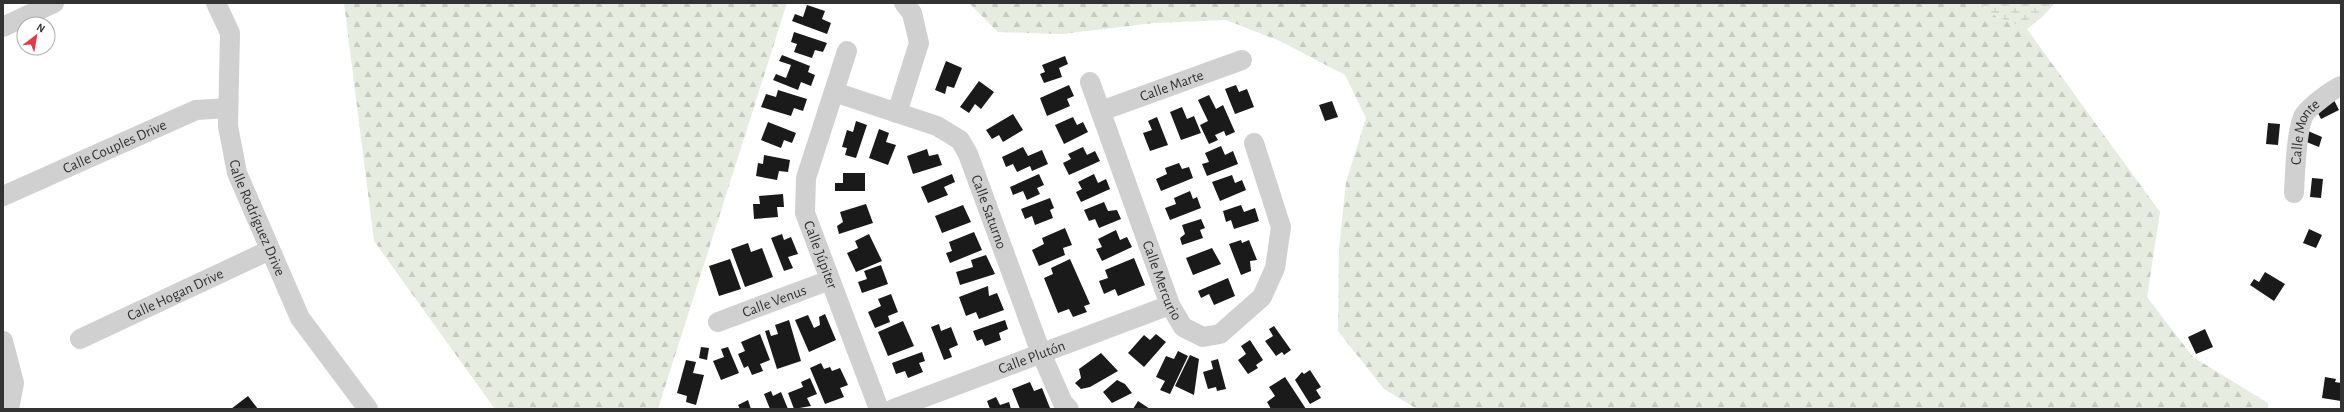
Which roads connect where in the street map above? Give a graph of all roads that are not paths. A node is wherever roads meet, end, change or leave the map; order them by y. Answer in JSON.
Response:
{"nodes":[{"id":1,"x":54,"y":3,"type":"edge"},
{"id":2,"x":216,"y":3,"type":"edge"},
{"id":3,"x":904,"y":3,"type":"edge"},
{"id":4,"x":3,"y":26,"type":"edge"},
{"id":5,"x":847,"y":51,"type":"dead end"},
{"id":6,"x":1242,"y":60,"type":"dead end"},
{"id":7,"x":1090,"y":82,"type":"dead end"},
{"id":8,"x":2341,"y":86,"type":"edge"},
{"id":9,"x":834,"y":92,"type":"junction"},
{"id":10,"x":228,"y":108,"type":"junction"},
{"id":11,"x":1101,"y":112,"type":"junction"},
{"id":12,"x":897,"y":113,"type":"junction"},
{"id":13,"x":1254,"y":143,"type":"dead end"},
{"id":14,"x":2294,"y":193,"type":"dead end"},
{"id":15,"x":3,"y":196,"type":"edge"},
{"id":16,"x":270,"y":250,"type":"junction"},
{"id":17,"x":830,"y":280,"type":"junction"},
{"id":18,"x":1170,"y":304,"type":"junction"},
{"id":19,"x":718,"y":322,"type":"dead end"},
{"id":20,"x":80,"y":339,"type":"dead end"},
{"id":21,"x":3,"y":341,"type":"edge"},
{"id":22,"x":1041,"y":353,"type":"junction"},
{"id":23,"x":8,"y":383,"type":"edge"},
{"id":24,"x":9,"y":409,"type":"edge"},
{"id":25,"x":368,"y":409,"type":"edge"},
{"id":26,"x":879,"y":409,"type":"edge"},
{"id":27,"x":893,"y":409,"type":"edge"},
{"id":28,"x":1069,"y":409,"type":"edge"}],
"edges":[{"from":1,"to":4,"type":"street"},
{"from":2,"to":10,"type":"street","name":"Calle Rodríguez Drive"},
{"from":3,"to":12,"type":"street"},
{"from":5,"to":9,"type":"street","name":"Calle Júpiter"},
{"from":6,"to":11,"type":"street","name":"Calle Marte"},
{"from":7,"to":11,"type":"street","name":"Calle Mercurio"},
{"from":8,"to":14,"type":"street","name":"Calle Monte"},
{"from":9,"to":12,"type":"street","name":"Calle Saturno"},
{"from":9,"to":17,"type":"street","name":"Calle Júpiter"},
{"from":10,"to":15,"type":"street","name":"Calle Couples Drive"},
{"from":10,"to":16,"type":"street","name":"Calle Rodríguez Drive"},
{"from":11,"to":18,"type":"street","name":"Calle Mercurio"},
{"from":12,"to":22,"type":"street","name":"Calle Saturno"},
{"from":13,"to":18,"type":"street","name":"Calle Mercurio"},
{"from":16,"to":20,"type":"street","name":"Calle Hogan Drive"},
{"from":16,"to":25,"type":"street","name":"Calle Rodríguez Drive"},
{"from":17,"to":19,"type":"street","name":"Calle Venus"},
{"from":17,"to":26,"type":"street","name":"Calle Júpiter"},
{"from":18,"to":22,"type":"street","name":"Calle Plutón"},
{"from":21,"to":23,"type":"street"},
{"from":22,"to":27,"type":"street","name":"Calle Plutón"},
{"from":22,"to":28,"type":"street","name":"Calle Saturno"},
{"from":23,"to":24,"type":"street"}]}
